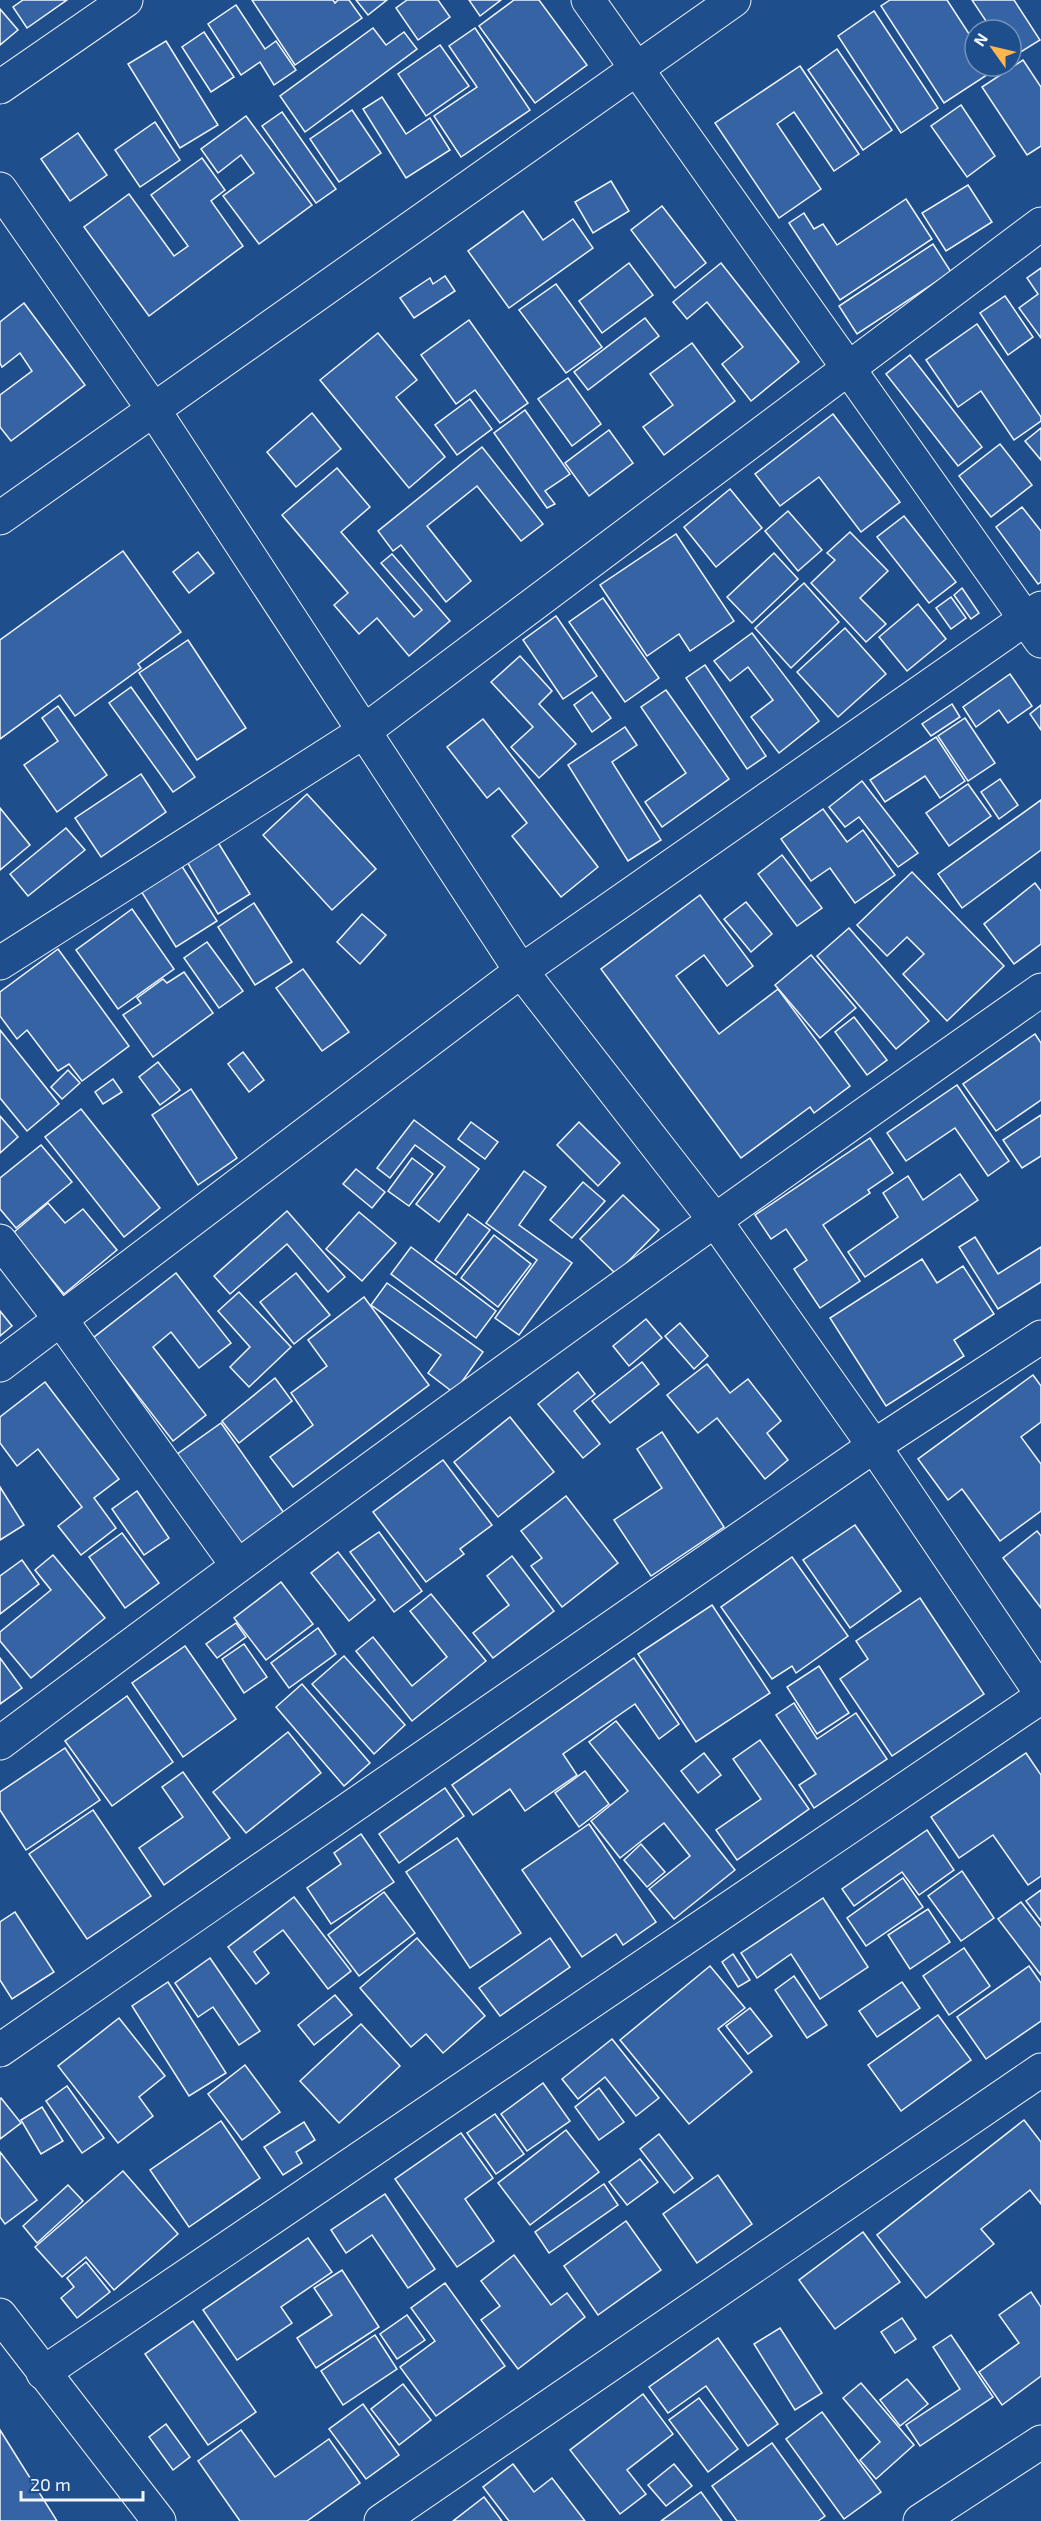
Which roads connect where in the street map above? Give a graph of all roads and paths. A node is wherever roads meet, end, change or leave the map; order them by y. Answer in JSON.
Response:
{"nodes":[{"id":1,"x":126,"y":0,"type":"edge"},
{"id":2,"x":588,"y":0,"type":"edge"},
{"id":3,"x":734,"y":0,"type":"edge"},
{"id":4,"x":638,"y":69,"type":"junction"},
{"id":5,"x":0,"y":87,"type":"edge"},
{"id":6,"x":0,"y":189,"type":"edge"},
{"id":7,"x":1041,"y":224,"type":"edge"},
{"id":8,"x":848,"y":368,"type":"junction"},
{"id":9,"x":153,"y":409,"type":"junction"},
{"id":10,"x":0,"y":518,"type":"edge"},
{"id":11,"x":1036,"y":623,"type":"edge"},
{"id":12,"x":363,"y":732,"type":"junction"},
{"id":13,"x":0,"y":963,"type":"edge"},
{"id":14,"x":522,"y":971,"type":"junction"},
{"id":15,"x":1041,"y":990,"type":"edge"},
{"id":16,"x":714,"y":1219,"type":"junction"},
{"id":17,"x":0,"y":1241,"type":"edge"},
{"id":18,"x":61,"y":1320,"type":"junction"},
{"id":19,"x":1041,"y":1337,"type":"edge"},
{"id":20,"x":0,"y":1365,"type":"edge"},
{"id":21,"x":874,"y":1446,"type":"junction"},
{"id":22,"x":237,"y":1564,"type":"junction"},
{"id":23,"x":1041,"y":1695,"type":"edge"},
{"id":24,"x":0,"y":1743,"type":"edge"},
{"id":25,"x":0,"y":2050,"type":"edge"},
{"id":26,"x":1041,"y":2070,"type":"edge"},
{"id":27,"x":0,"y":2315,"type":"edge"},
{"id":28,"x":43,"y":2373,"type":"junction"},
{"id":29,"x":1041,"y":2442,"type":"edge"},
{"id":30,"x":159,"y":2521,"type":"edge"},
{"id":31,"x":381,"y":2521,"type":"edge"},
{"id":32,"x":920,"y":2521,"type":"edge"}],
"edges":[{"from":1,"to":5,"type":"street"},
{"from":2,"to":4,"type":"street"},
{"from":3,"to":4,"type":"street"},
{"from":4,"to":8,"type":"street"},
{"from":4,"to":9,"type":"street"},
{"from":6,"to":9,"type":"street"},
{"from":7,"to":8,"type":"street"},
{"from":8,"to":11,"type":"street"},
{"from":8,"to":12,"type":"street"},
{"from":9,"to":10,"type":"street"},
{"from":9,"to":12,"type":"street"},
{"from":11,"to":14,"type":"street"},
{"from":12,"to":13,"type":"street"},
{"from":12,"to":14,"type":"street"},
{"from":14,"to":16,"type":"street"},
{"from":14,"to":18,"type":"street"},
{"from":15,"to":16,"type":"street"},
{"from":16,"to":21,"type":"street"},
{"from":16,"to":22,"type":"street"},
{"from":17,"to":18,"type":"street"},
{"from":18,"to":20,"type":"street"},
{"from":18,"to":22,"type":"street"},
{"from":19,"to":21,"type":"street"},
{"from":21,"to":23,"type":"street"},
{"from":21,"to":25,"type":"street"},
{"from":22,"to":24,"type":"street"},
{"from":23,"to":28,"type":"street"},
{"from":26,"to":31,"type":"street"},
{"from":27,"to":28,"type":"street"},
{"from":28,"to":30,"type":"street"},
{"from":29,"to":32,"type":"street"}]}
